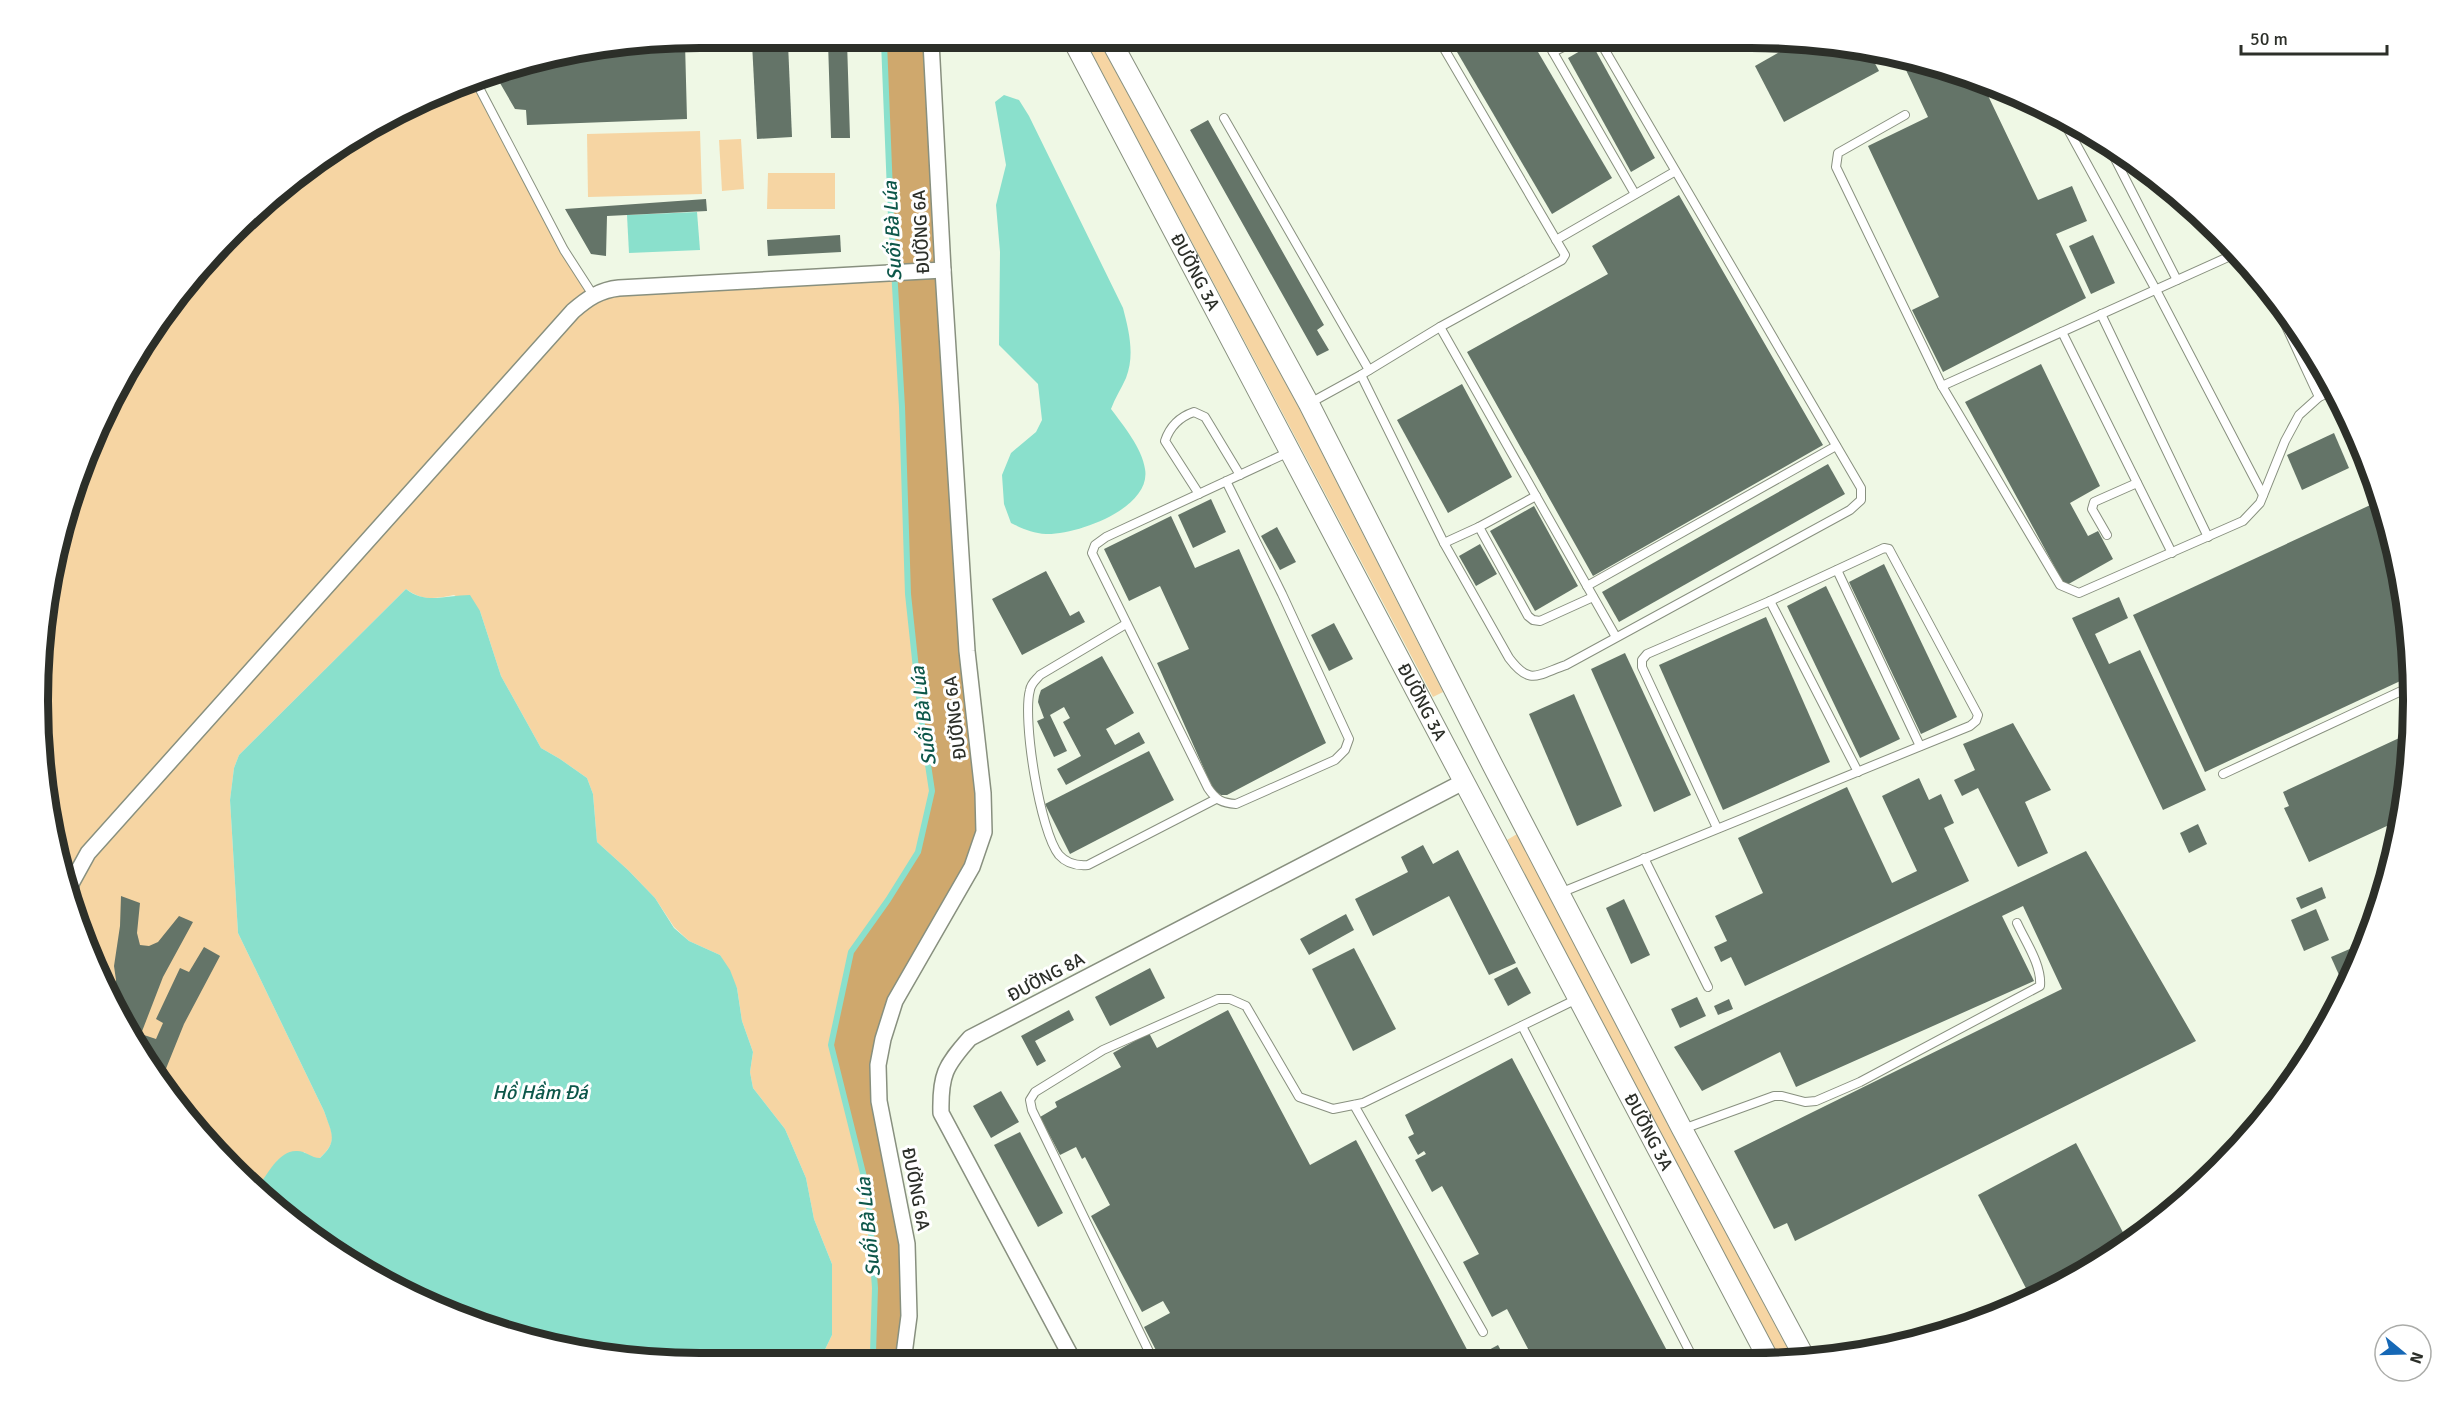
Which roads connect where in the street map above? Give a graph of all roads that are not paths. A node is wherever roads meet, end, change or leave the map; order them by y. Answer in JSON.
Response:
{"nodes":[{"id":1,"x":931,"y":48,"type":"edge"},
{"id":2,"x":1077,"y":48,"type":"edge"},
{"id":3,"x":1116,"y":48,"type":"edge"},
{"id":4,"x":1444,"y":48,"type":"edge"},
{"id":5,"x":1551,"y":48,"type":"edge"},
{"id":6,"x":1561,"y":48,"type":"edge"},
{"id":7,"x":1604,"y":48,"type":"edge"},
{"id":8,"x":1553,"y":52,"type":"junction"},
{"id":9,"x":479,"y":88,"type":"edge"},
{"id":10,"x":1905,"y":115,"type":"dead end"},
{"id":11,"x":1224,"y":118,"type":"dead end"},
{"id":12,"x":2069,"y":131,"type":"edge"},
{"id":13,"x":2116,"y":160,"type":"edge"},
{"id":14,"x":1674,"y":172,"type":"junction"},
{"id":15,"x":1635,"y":195,"type":"junction"},
{"id":16,"x":1556,"y":240,"type":"junction"},
{"id":17,"x":2229,"y":257,"type":"edge"},
{"id":18,"x":943,"y":270,"type":"junction"},
{"id":19,"x":2177,"y":280,"type":"junction"},
{"id":20,"x":2156,"y":290,"type":"junction"},
{"id":21,"x":593,"y":295,"type":"junction"},
{"id":22,"x":2101,"y":314,"type":"junction"},
{"id":23,"x":1440,"y":327,"type":"junction"},
{"id":24,"x":2062,"y":332,"type":"junction"},
{"id":25,"x":2289,"y":332,"type":"edge"},
{"id":26,"x":1370,"y":370,"type":"junction"},
{"id":27,"x":1361,"y":375,"type":"junction"},
{"id":28,"x":1942,"y":386,"type":"junction"},
{"id":29,"x":2326,"y":394,"type":"edge"},
{"id":30,"x":2319,"y":397,"type":"junction"},
{"id":31,"x":1309,"y":404,"type":"junction"},
{"id":32,"x":1836,"y":446,"type":"junction"},
{"id":33,"x":1290,"y":452,"type":"junction"},
{"id":34,"x":1239,"y":475,"type":"junction"},
{"id":35,"x":1226,"y":481,"type":"junction"},
{"id":36,"x":2137,"y":483,"type":"junction"},
{"id":37,"x":1199,"y":494,"type":"junction"},
{"id":38,"x":2263,"y":495,"type":"junction"},
{"id":39,"x":1536,"y":496,"type":"junction"},
{"id":40,"x":1479,"y":527,"type":"junction"},
{"id":41,"x":2107,"y":535,"type":"dead end"},
{"id":42,"x":2208,"y":537,"type":"junction"},
{"id":43,"x":1444,"y":543,"type":"junction"},
{"id":44,"x":2172,"y":552,"type":"junction"},
{"id":45,"x":1837,"y":570,"type":"junction"},
{"id":46,"x":1587,"y":586,"type":"junction"},
{"id":47,"x":1593,"y":597,"type":"junction"},
{"id":48,"x":1770,"y":601,"type":"junction"},
{"id":49,"x":1126,"y":624,"type":"junction"},
{"id":50,"x":1616,"y":637,"type":"junction"},
{"id":51,"x":2403,"y":690,"type":"edge"},
{"id":52,"x":1920,"y":746,"type":"junction"},
{"id":53,"x":1493,"y":766,"type":"junction"},
{"id":54,"x":1858,"y":772,"type":"junction"},
{"id":55,"x":2223,"y":774,"type":"dead end"},
{"id":56,"x":1465,"y":781,"type":"junction"},
{"id":57,"x":1216,"y":799,"type":"junction"},
{"id":58,"x":1717,"y":828,"type":"junction"},
{"id":59,"x":1644,"y":858,"type":"junction"},
{"id":60,"x":73,"y":880,"type":"edge"},
{"id":61,"x":1560,"y":893,"type":"junction"},
{"id":62,"x":2017,"y":923,"type":"dead end"},
{"id":63,"x":1708,"y":987,"type":"dead end"},
{"id":64,"x":1578,"y":999,"type":"junction"},
{"id":65,"x":1522,"y":1026,"type":"junction"},
{"id":66,"x":1354,"y":1105,"type":"junction"},
{"id":67,"x":1682,"y":1129,"type":"junction"},
{"id":68,"x":1483,"y":1332,"type":"dead end"},
{"id":69,"x":1801,"y":1351,"type":"edge"},
{"id":70,"x":904,"y":1353,"type":"edge"},
{"id":71,"x":1069,"y":1353,"type":"edge"},
{"id":72,"x":1150,"y":1353,"type":"edge"},
{"id":73,"x":1690,"y":1353,"type":"edge"},
{"id":74,"x":1765,"y":1353,"type":"edge"}],
"edges":[{"from":1,"to":18,"type":"street","name":"ĐƯỜNG 6A"},
{"from":2,"to":33,"type":"street","name":"ĐƯỜNG 3A"},
{"from":3,"to":31,"type":"street","name":"ĐƯỜNG 3A"},
{"from":4,"to":16,"type":"lane"},
{"from":5,"to":8,"type":"lane"},
{"from":6,"to":8,"type":"lane"},
{"from":7,"to":14,"type":"lane"},
{"from":8,"to":15,"type":"lane"},
{"from":9,"to":21,"type":"lane"},
{"from":10,"to":28,"type":"lane"},
{"from":11,"to":26,"type":"lane"},
{"from":12,"to":20,"type":"lane"},
{"from":13,"to":19,"type":"lane"},
{"from":14,"to":15,"type":"lane"},
{"from":14,"to":32,"type":"lane"},
{"from":15,"to":16,"type":"lane"},
{"from":16,"to":23,"type":"lane"},
{"from":17,"to":19,"type":"lane"},
{"from":18,"to":21,"type":"street"},
{"from":18,"to":70,"type":"street","name":"ĐƯỜNG 6A"},
{"from":19,"to":20,"type":"lane"},
{"from":20,"to":22,"type":"lane"},
{"from":20,"to":38,"type":"lane"},
{"from":21,"to":60,"type":"street"},
{"from":22,"to":24,"type":"lane"},
{"from":22,"to":42,"type":"lane"},
{"from":23,"to":26,"type":"lane"},
{"from":23,"to":39,"type":"lane"},
{"from":24,"to":28,"type":"lane"},
{"from":24,"to":36,"type":"lane"},
{"from":25,"to":30,"type":"lane"},
{"from":26,"to":27,"type":"lane"},
{"from":27,"to":31,"type":"lane"},
{"from":27,"to":43,"type":"lane"},
{"from":28,"to":44,"type":"lane"},
{"from":29,"to":30,"type":"lane"},
{"from":30,"to":38,"type":"lane"},
{"from":31,"to":53,"type":"street","name":"ĐƯỜNG 3A"},
{"from":32,"to":46,"type":"lane"},
{"from":32,"to":50,"type":"lane"},
{"from":33,"to":34,"type":"lane"},
{"from":33,"to":56,"type":"street","name":"ĐƯỜNG 3A"},
{"from":34,"to":35,"type":"lane"},
{"from":34,"to":37,"type":"lane"},
{"from":35,"to":37,"type":"lane"},
{"from":35,"to":57,"type":"lane"},
{"from":36,"to":41,"type":"lane"},
{"from":36,"to":44,"type":"lane"},
{"from":37,"to":49,"type":"lane"},
{"from":38,"to":42,"type":"lane"},
{"from":39,"to":40,"type":"lane"},
{"from":39,"to":46,"type":"lane"},
{"from":40,"to":43,"type":"lane"},
{"from":40,"to":47,"type":"lane"},
{"from":42,"to":44,"type":"lane"},
{"from":43,"to":50,"type":"lane"},
{"from":45,"to":48,"type":"lane"},
{"from":45,"to":52,"type":"lane"},
{"from":45,"to":52,"type":"lane"},
{"from":46,"to":47,"type":"lane"},
{"from":47,"to":50,"type":"lane"},
{"from":48,"to":54,"type":"lane"},
{"from":48,"to":58,"type":"lane"},
{"from":49,"to":57,"type":"lane"},
{"from":49,"to":57,"type":"lane"},
{"from":51,"to":55,"type":"lane"},
{"from":52,"to":54,"type":"lane"},
{"from":53,"to":56,"type":"street"},
{"from":53,"to":61,"type":"street","name":"ĐƯỜNG 3A"},
{"from":54,"to":58,"type":"lane"},
{"from":56,"to":64,"type":"street","name":"ĐƯỜNG 3A"},
{"from":56,"to":71,"type":"street","name":"ĐƯỜNG 8A"},
{"from":58,"to":59,"type":"lane"},
{"from":59,"to":61,"type":"lane"},
{"from":59,"to":63,"type":"lane"},
{"from":61,"to":67,"type":"street","name":"ĐƯỜNG 3A"},
{"from":62,"to":67,"type":"lane"},
{"from":64,"to":65,"type":"lane"},
{"from":64,"to":74,"type":"street","name":"ĐƯỜNG 3A"},
{"from":65,"to":66,"type":"lane"},
{"from":65,"to":73,"type":"lane"},
{"from":66,"to":68,"type":"lane"},
{"from":66,"to":72,"type":"lane"},
{"from":67,"to":69,"type":"street","name":"ĐƯỜNG 3A"}]}
